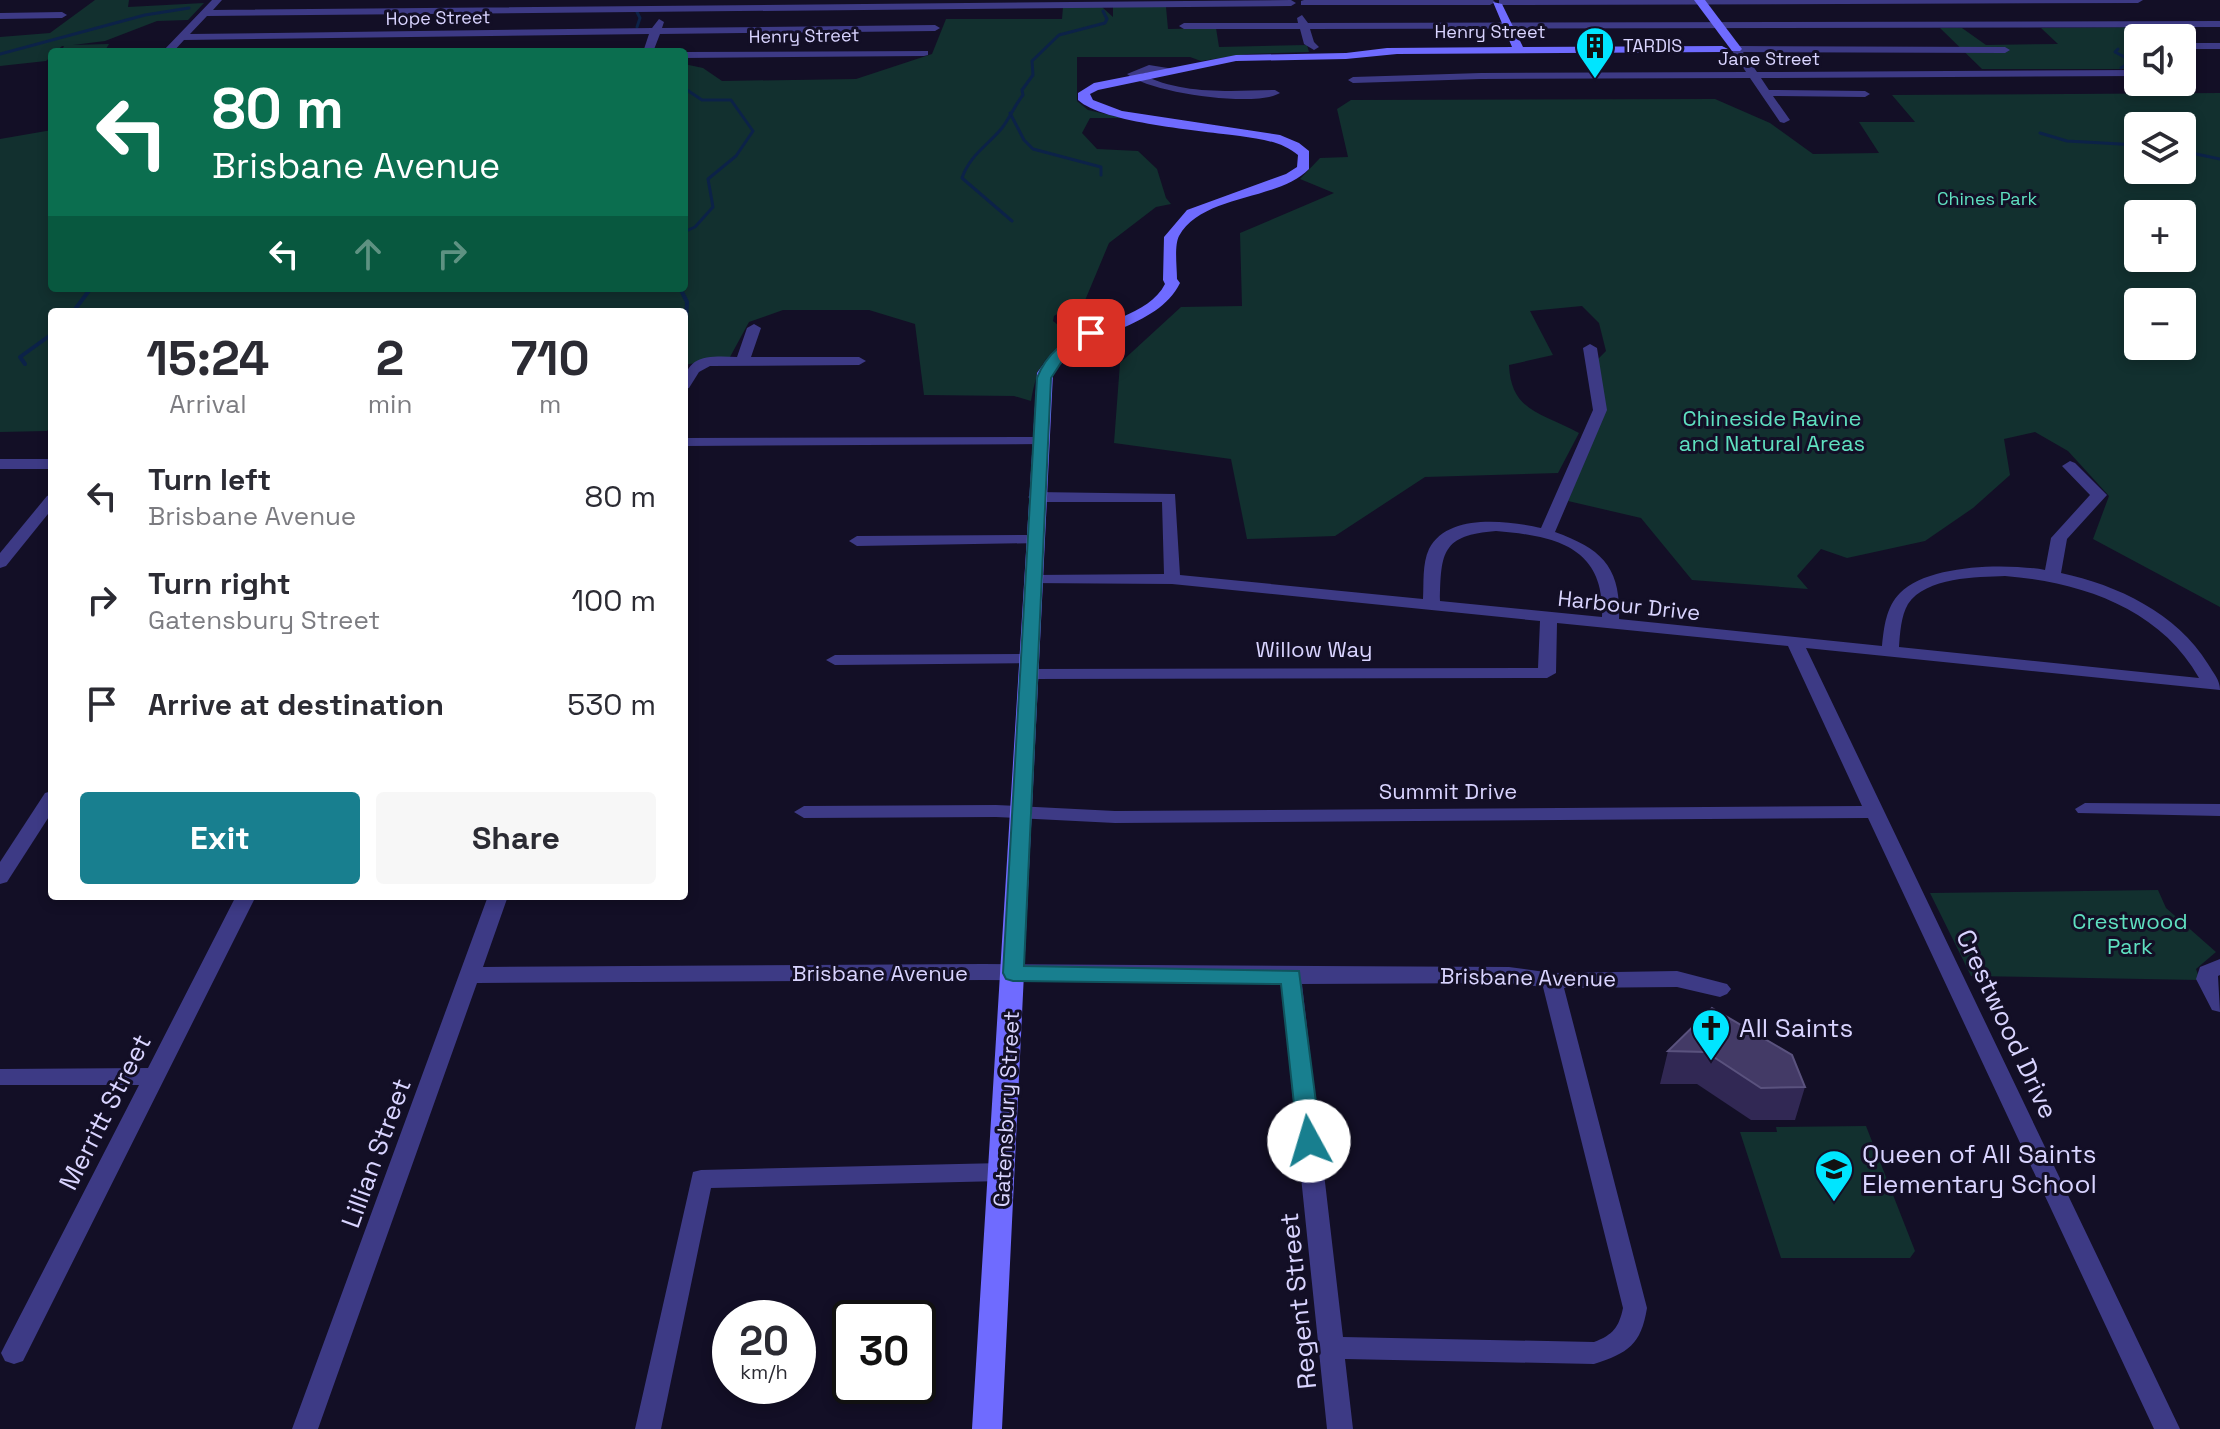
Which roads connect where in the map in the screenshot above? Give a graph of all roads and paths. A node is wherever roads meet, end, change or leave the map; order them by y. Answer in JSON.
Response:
{"nodes":[{"id":1,"x":217,"y":0,"type":"edge"},
{"id":2,"x":447,"y":0,"type":"edge"},
{"id":3,"x":1904,"y":0,"type":"edge"},
{"id":4,"x":2124,"y":0,"type":"edge"},
{"id":5,"x":2138,"y":0,"type":"edge"},
{"id":6,"x":1124,"y":1,"type":"edge"},
{"id":7,"x":1700,"y":1,"type":"edge"},
{"id":8,"x":1298,"y":2,"type":"edge"},
{"id":9,"x":1496,"y":2,"type":"edge"},
{"id":10,"x":666,"y":4,"type":"edge"},
{"id":11,"x":439,"y":11,"type":"junction"},
{"id":12,"x":204,"y":13,"type":"junction"},
{"id":13,"x":62,"y":15,"type":"dead end"},
{"id":14,"x":0,"y":16,"type":"edge"},
{"id":15,"x":1927,"y":24,"type":"junction"},
{"id":16,"x":2124,"y":24,"type":"edge"},
{"id":17,"x":2153,"y":24,"type":"edge"},
{"id":18,"x":2196,"y":24,"type":"edge"},
{"id":19,"x":2220,"y":24,"type":"edge"},
{"id":20,"x":1717,"y":25,"type":"junction"},
{"id":21,"x":1184,"y":26,"type":"dead end"},
{"id":22,"x":1305,"y":26,"type":"junction"},
{"id":23,"x":1508,"y":26,"type":"junction"},
{"id":24,"x":935,"y":28,"type":"dead end"},
{"id":25,"x":654,"y":32,"type":"junction"},
{"id":26,"x":423,"y":34,"type":"junction"},
{"id":27,"x":182,"y":37,"type":"junction"},
{"id":28,"x":2196,"y":46,"type":"edge"},
{"id":29,"x":2220,"y":46,"type":"edge"},
{"id":30,"x":1314,"y":47,"type":"dead end"},
{"id":31,"x":171,"y":48,"type":"edge"},
{"id":32,"x":649,"y":48,"type":"edge"},
{"id":33,"x":1949,"y":48,"type":"junction"},
{"id":34,"x":1748,"y":49,"type":"junction"},
{"id":35,"x":1519,"y":50,"type":"junction"},
{"id":36,"x":2005,"y":50,"type":"dead end"},
{"id":37,"x":924,"y":53,"type":"dead end"},
{"id":38,"x":688,"y":55,"type":"edge"},
{"id":39,"x":1244,"y":58,"type":"junction"},
{"id":40,"x":2124,"y":73,"type":"edge"},
{"id":41,"x":1974,"y":74,"type":"junction"},
{"id":42,"x":1755,"y":75,"type":"junction"},
{"id":43,"x":1531,"y":76,"type":"junction"},
{"id":44,"x":1142,"y":79,"type":"junction"},
{"id":45,"x":1353,"y":80,"type":"dead end"},
{"id":46,"x":1275,"y":93,"type":"dead end"},
{"id":47,"x":1767,"y":93,"type":"junction"},
{"id":48,"x":1865,"y":94,"type":"dead end"},
{"id":49,"x":1784,"y":120,"type":"dead end"},
{"id":50,"x":754,"y":328,"type":"dead end"},
{"id":51,"x":1590,"y":348,"type":"dead end"},
{"id":52,"x":743,"y":361,"type":"junction"},
{"id":53,"x":859,"y":361,"type":"dead end"},
{"id":54,"x":688,"y":374,"type":"edge"},
{"id":55,"x":1039,"y":441,"type":"junction"},
{"id":56,"x":688,"y":442,"type":"edge"},
{"id":57,"x":0,"y":464,"type":"edge"},
{"id":58,"x":48,"y":464,"type":"edge"},
{"id":59,"x":2070,"y":466,"type":"dead end"},
{"id":60,"x":1036,"y":497,"type":"junction"},
{"id":61,"x":48,"y":504,"type":"edge"},
{"id":62,"x":1547,"y":532,"type":"junction"},
{"id":63,"x":1034,"y":540,"type":"junction"},
{"id":64,"x":857,"y":541,"type":"dead end"},
{"id":65,"x":0,"y":563,"type":"edge"},
{"id":66,"x":2052,"y":576,"type":"junction"},
{"id":67,"x":1172,"y":579,"type":"junction"},
{"id":68,"x":1033,"y":580,"type":"junction"},
{"id":69,"x":1431,"y":607,"type":"junction"},
{"id":70,"x":1549,"y":619,"type":"junction"},
{"id":71,"x":1610,"y":625,"type":"junction"},
{"id":72,"x":1795,"y":644,"type":"junction"},
{"id":73,"x":1890,"y":652,"type":"junction"},
{"id":74,"x":835,"y":660,"type":"dead end"},
{"id":75,"x":1028,"y":667,"type":"junction"},
{"id":76,"x":2216,"y":684,"type":"edge"},
{"id":77,"x":48,"y":803,"type":"edge"},
{"id":78,"x":2085,"y":809,"type":"dead end"},
{"id":79,"x":2220,"y":810,"type":"edge"},
{"id":80,"x":804,"y":812,"type":"dead end"},
{"id":81,"x":1021,"y":812,"type":"junction"},
{"id":82,"x":1876,"y":812,"type":"junction"},
{"id":83,"x":0,"y":877,"type":"edge"},
{"id":84,"x":244,"y":900,"type":"edge"},
{"id":85,"x":497,"y":900,"type":"edge"},
{"id":86,"x":2214,"y":969,"type":"edge"},
{"id":87,"x":1013,"y":973,"type":"junction"},
{"id":88,"x":471,"y":975,"type":"junction"},
{"id":89,"x":1291,"y":976,"type":"junction"},
{"id":90,"x":1552,"y":981,"type":"junction"},
{"id":91,"x":1720,"y":989,"type":"dead end"},
{"id":92,"x":2220,"y":1004,"type":"edge"},
{"id":93,"x":155,"y":1076,"type":"junction"},
{"id":94,"x":0,"y":1077,"type":"edge"},
{"id":95,"x":1002,"y":1172,"type":"junction"},
{"id":96,"x":1332,"y":1348,"type":"junction"},
{"id":97,"x":14,"y":1353,"type":"dead end"},
{"id":98,"x":305,"y":1429,"type":"edge"},
{"id":99,"x":648,"y":1429,"type":"edge"},
{"id":100,"x":987,"y":1429,"type":"edge"},
{"id":101,"x":1340,"y":1429,"type":"edge"},
{"id":102,"x":2167,"y":1429,"type":"edge"}],
"edges":[{"from":1,"to":12,"type":"street"},
{"from":2,"to":11,"type":"street"},
{"from":3,"to":4,"type":"street"},
{"from":3,"to":7,"type":"street"},
{"from":3,"to":15,"type":"street"},
{"from":4,"to":5,"type":"street"},
{"from":4,"to":17,"type":"street"},
{"from":6,"to":8,"type":"street"},
{"from":6,"to":10,"type":"street"},
{"from":7,"to":9,"type":"street"},
{"from":7,"to":20,"type":"street"},
{"from":8,"to":9,"type":"street"},
{"from":8,"to":22,"type":"street"},
{"from":9,"to":23,"type":"street"},
{"from":10,"to":11,"type":"street"},
{"from":10,"to":25,"type":"street"},
{"from":11,"to":12,"type":"street"},
{"from":11,"to":26,"type":"street"},
{"from":12,"to":27,"type":"street"},
{"from":13,"to":14,"type":"street"},
{"from":15,"to":16,"type":"street"},
{"from":15,"to":20,"type":"street"},
{"from":15,"to":33,"type":"street"},
{"from":18,"to":19,"type":"street"},
{"from":20,"to":23,"type":"street"},
{"from":20,"to":34,"type":"street"},
{"from":21,"to":22,"type":"street"},
{"from":22,"to":23,"type":"street"},
{"from":22,"to":30,"type":"street"},
{"from":23,"to":35,"type":"street"},
{"from":24,"to":25,"type":"street","name":"Hope Street"},
{"from":25,"to":26,"type":"street","name":"Hope Street"},
{"from":25,"to":32,"type":"street"},
{"from":26,"to":27,"type":"street","name":"Hope Street"},
{"from":27,"to":31,"type":"street"},
{"from":28,"to":29,"type":"street"},
{"from":33,"to":34,"type":"street","name":"Henry Street"},
{"from":33,"to":36,"type":"street","name":"Henry Street"},
{"from":33,"to":41,"type":"street"},
{"from":34,"to":35,"type":"street","name":"Henry Street"},
{"from":34,"to":42,"type":"street"},
{"from":35,"to":39,"type":"street","name":"Henry Street"},
{"from":35,"to":43,"type":"street"},
{"from":37,"to":38,"type":"street","name":"Henry Street"},
{"from":39,"to":44,"type":"street"},
{"from":39,"to":44,"type":"street"},
{"from":40,"to":41,"type":"street","name":"Jane Street"},
{"from":41,"to":42,"type":"street","name":"Jane Street"},
{"from":42,"to":43,"type":"street","name":"Jane Street"},
{"from":42,"to":47,"type":"street"},
{"from":43,"to":45,"type":"street","name":"Jane Street"},
{"from":44,"to":46,"type":"street"},
{"from":44,"to":55,"type":"street","name":"Gatensbury Street"},
{"from":47,"to":48,"type":"street"},
{"from":47,"to":49,"type":"street"},
{"from":50,"to":52,"type":"street"},
{"from":51,"to":62,"type":"street"},
{"from":52,"to":53,"type":"street"},
{"from":52,"to":54,"type":"street"},
{"from":55,"to":56,"type":"street"},
{"from":55,"to":60,"type":"street","name":"Gatensbury Street"},
{"from":57,"to":58,"type":"street"},
{"from":59,"to":66,"type":"street"},
{"from":60,"to":63,"type":"street","name":"Gatensbury Street"},
{"from":60,"to":67,"type":"street"},
{"from":61,"to":65,"type":"street"},
{"from":62,"to":69,"type":"street"},
{"from":62,"to":71,"type":"street"},
{"from":63,"to":64,"type":"street"},
{"from":63,"to":68,"type":"street","name":"Gatensbury Street"},
{"from":66,"to":73,"type":"street"},
{"from":66,"to":76,"type":"street"},
{"from":67,"to":68,"type":"street","name":"Harbour Drive"},
{"from":67,"to":69,"type":"street","name":"Harbour Drive"},
{"from":68,"to":75,"type":"street","name":"Gatensbury Street"},
{"from":69,"to":70,"type":"street","name":"Harbour Drive"},
{"from":70,"to":71,"type":"street","name":"Harbour Drive"},
{"from":70,"to":75,"type":"street","name":"Willow Way"},
{"from":71,"to":72,"type":"street","name":"Harbour Drive"},
{"from":72,"to":73,"type":"street","name":"Harbour Drive"},
{"from":72,"to":82,"type":"street","name":"Crestwood Drive"},
{"from":73,"to":76,"type":"street","name":"Harbour Drive"},
{"from":74,"to":75,"type":"street"},
{"from":75,"to":81,"type":"street","name":"Gatensbury Street"},
{"from":77,"to":83,"type":"street"},
{"from":78,"to":79,"type":"street"},
{"from":80,"to":81,"type":"street","name":"Summit Drive"},
{"from":81,"to":82,"type":"street","name":"Summit Drive"},
{"from":81,"to":87,"type":"street","name":"Gatensbury Street"},
{"from":82,"to":102,"type":"street","name":"Crestwood Drive"},
{"from":84,"to":93,"type":"street","name":"Merritt Street"},
{"from":85,"to":88,"type":"street","name":"Lillian Street"},
{"from":86,"to":92,"type":"street"},
{"from":87,"to":88,"type":"street","name":"Brisbane Avenue"},
{"from":87,"to":89,"type":"street","name":"Brisbane Avenue"},
{"from":87,"to":95,"type":"street","name":"Gatensbury Street"},
{"from":88,"to":98,"type":"street","name":"Lillian Street"},
{"from":89,"to":90,"type":"street","name":"Brisbane Avenue"},
{"from":89,"to":96,"type":"street","name":"Regent Street"},
{"from":90,"to":91,"type":"street","name":"Brisbane Avenue"},
{"from":90,"to":96,"type":"street"},
{"from":93,"to":94,"type":"street"},
{"from":93,"to":97,"type":"street","name":"Merritt Street"},
{"from":95,"to":99,"type":"street"},
{"from":95,"to":100,"type":"street","name":"Gatensbury Street"},
{"from":96,"to":101,"type":"street","name":"Regent Street"}]}
